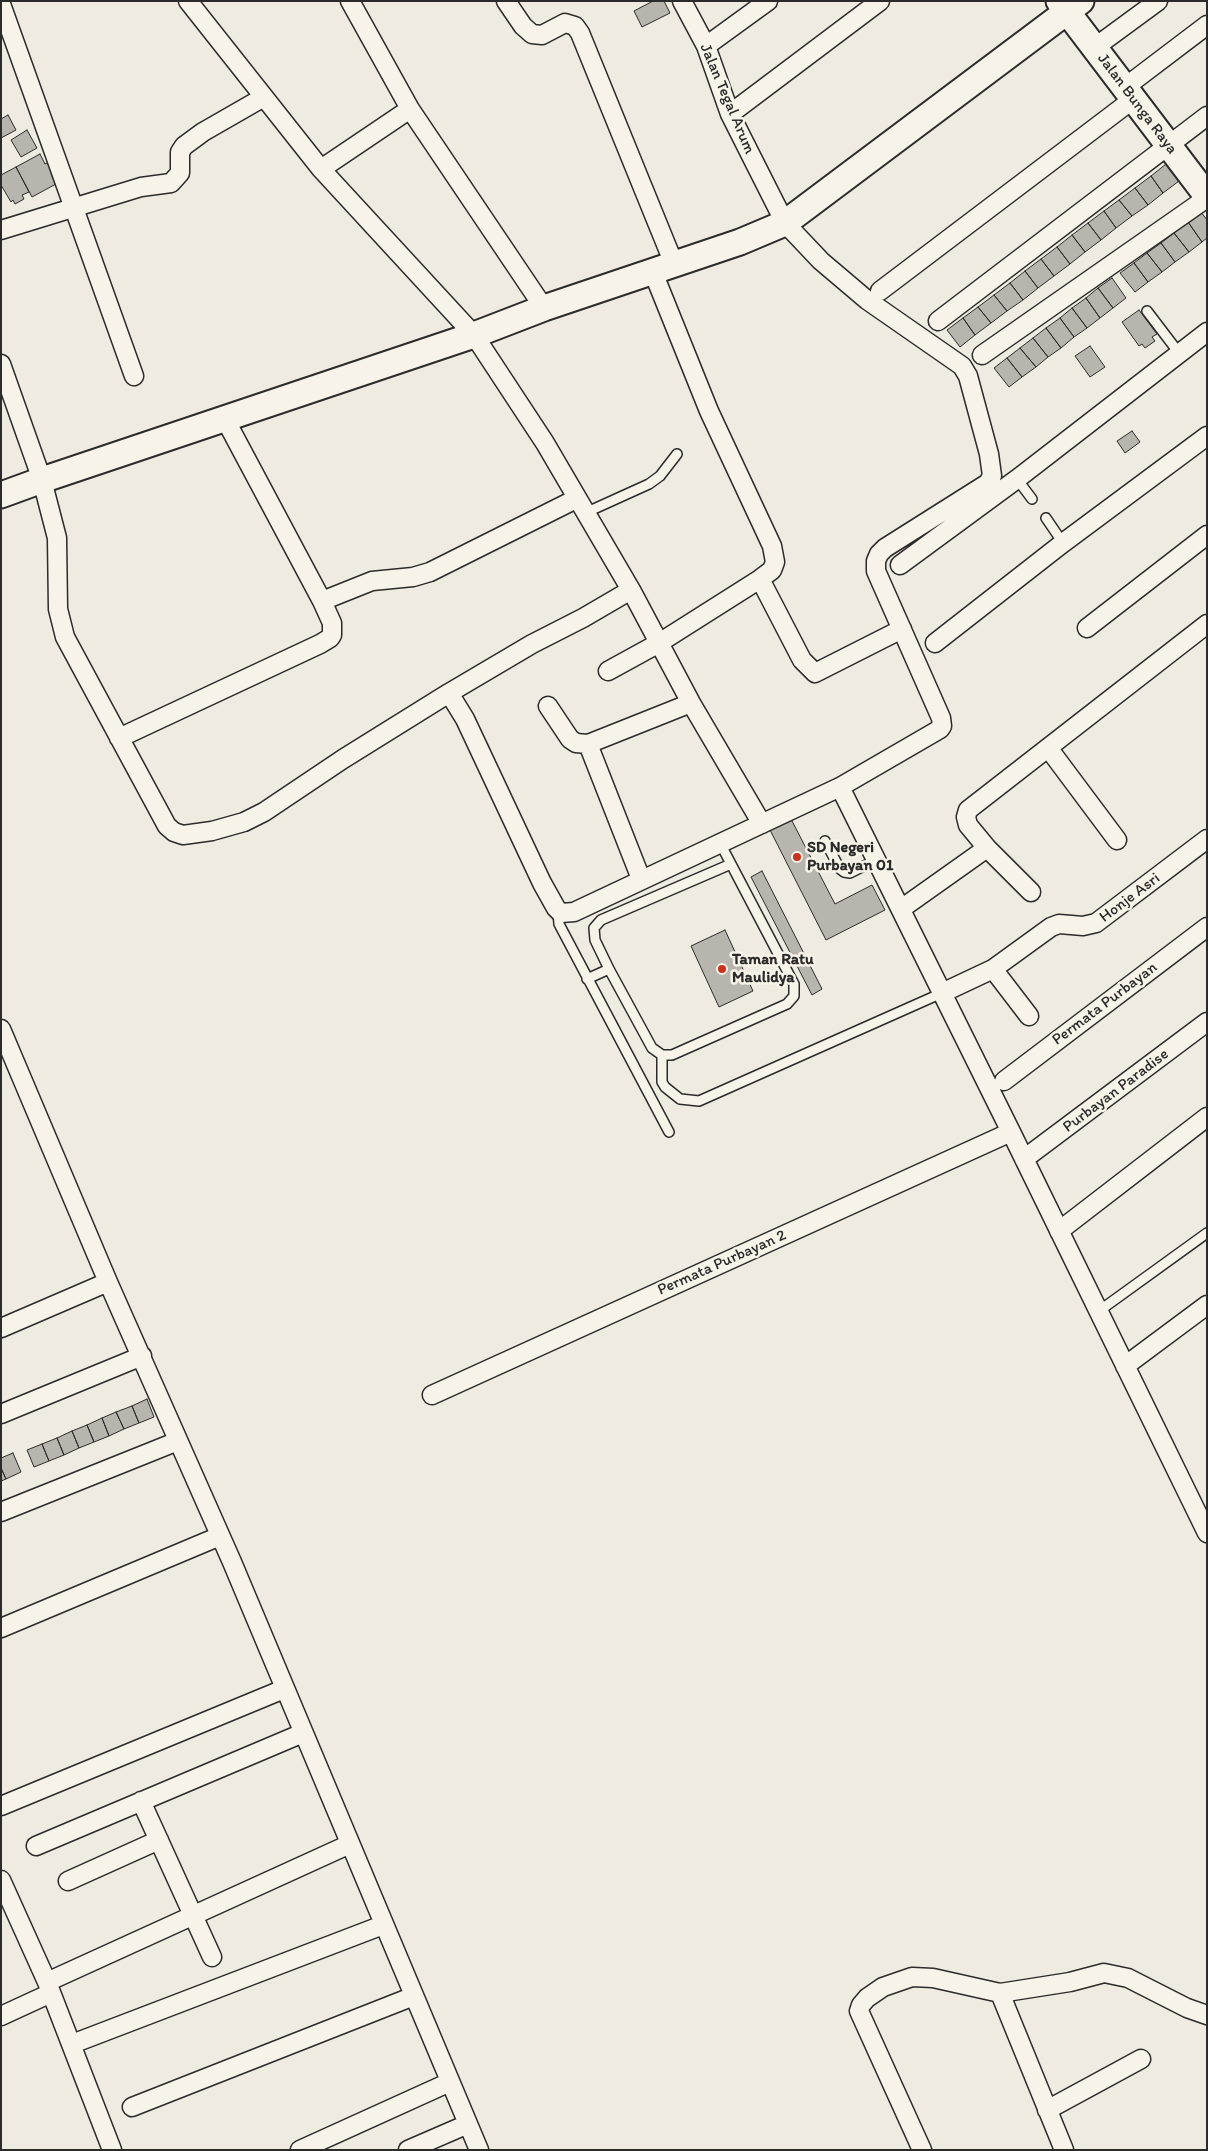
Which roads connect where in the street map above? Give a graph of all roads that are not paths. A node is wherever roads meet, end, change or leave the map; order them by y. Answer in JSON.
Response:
{"nodes":[{"id":1,"x":188,"y":1,"type":"edge"},
{"id":2,"x":350,"y":1,"type":"edge"},
{"id":3,"x":506,"y":1,"type":"edge"},
{"id":4,"x":682,"y":1,"type":"edge"},
{"id":5,"x":768,"y":1,"type":"edge"},
{"id":6,"x":880,"y":1,"type":"edge"},
{"id":7,"x":1158,"y":1,"type":"edge"},
{"id":8,"x":1,"y":4,"type":"edge"},
{"id":9,"x":1069,"y":5,"type":"edge"},
{"id":10,"x":1207,"y":25,"type":"edge"},
{"id":11,"x":706,"y":46,"type":"junction"},
{"id":12,"x":1094,"y":48,"type":"junction"},
{"id":13,"x":1128,"y":94,"type":"junction"},
{"id":14,"x":264,"y":97,"type":"junction"},
{"id":15,"x":410,"y":109,"type":"junction"},
{"id":16,"x":730,"y":114,"type":"junction"},
{"id":17,"x":1207,"y":116,"type":"edge"},
{"id":18,"x":1168,"y":147,"type":"junction"},
{"id":19,"x":321,"y":169,"type":"junction"},
{"id":20,"x":1207,"y":197,"type":"edge"},
{"id":21,"x":74,"y":206,"type":"junction"},
{"id":22,"x":784,"y":223,"type":"junction"},
{"id":23,"x":1,"y":230,"type":"edge"},
{"id":24,"x":663,"y":268,"type":"junction"},
{"id":25,"x":880,"y":291,"type":"dead end"},
{"id":26,"x":544,"y":308,"type":"junction"},
{"id":27,"x":1147,"y":311,"type":"dead end"},
{"id":28,"x":938,"y":322,"type":"dead end"},
{"id":29,"x":1207,"y":332,"type":"edge"},
{"id":30,"x":474,"y":335,"type":"junction"},
{"id":31,"x":1179,"y":353,"type":"junction"},
{"id":32,"x":982,"y":355,"type":"dead end"},
{"id":33,"x":1,"y":364,"type":"edge"},
{"id":34,"x":134,"y":376,"type":"dead end"},
{"id":35,"x":225,"y":419,"type":"junction"},
{"id":36,"x":1207,"y":436,"type":"edge"},
{"id":37,"x":678,"y":454,"type":"dead end"},
{"id":38,"x":1017,"y":479,"type":"junction"},
{"id":39,"x":39,"y":481,"type":"junction"},
{"id":40,"x":5,"y":494,"type":"edge"},
{"id":41,"x":1032,"y":499,"type":"dead end"},
{"id":42,"x":581,"y":506,"type":"junction"},
{"id":43,"x":1046,"y":518,"type":"dead end"},
{"id":44,"x":1207,"y":535,"type":"edge"},
{"id":45,"x":1063,"y":543,"type":"junction"},
{"id":46,"x":900,"y":565,"type":"dead end"},
{"id":47,"x":760,"y":580,"type":"junction"},
{"id":48,"x":631,"y":590,"type":"junction"},
{"id":49,"x":322,"y":601,"type":"junction"},
{"id":50,"x":1207,"y":624,"type":"edge"},
{"id":51,"x":1087,"y":628,"type":"dead end"},
{"id":52,"x":902,"y":629,"type":"junction"},
{"id":53,"x":659,"y":643,"type":"junction"},
{"id":54,"x":935,"y":643,"type":"dead end"},
{"id":55,"x":608,"y":671,"type":"dead end"},
{"id":56,"x":449,"y":693,"type":"junction"},
{"id":57,"x":692,"y":703,"type":"junction"},
{"id":58,"x":548,"y":706,"type":"dead end"},
{"id":59,"x":118,"y":738,"type":"junction"},
{"id":60,"x":588,"y":744,"type":"junction"},
{"id":61,"x":1049,"y":749,"type":"junction"},
{"id":62,"x":840,"y":787,"type":"junction"},
{"id":63,"x":762,"y":824,"type":"junction"},
{"id":64,"x":1117,"y":840,"type":"dead end"},
{"id":65,"x":1207,"y":840,"type":"edge"},
{"id":66,"x":825,"y":841,"type":"dead end"},
{"id":67,"x":720,"y":843,"type":"junction"},
{"id":68,"x":988,"y":848,"type":"junction"},
{"id":69,"x":876,"y":860,"type":"junction"},
{"id":70,"x":731,"y":864,"type":"junction"},
{"id":71,"x":641,"y":879,"type":"junction"},
{"id":72,"x":1030,"y":892,"type":"dead end"},
{"id":73,"x":901,"y":910,"type":"junction"},
{"id":74,"x":558,"y":911,"type":"junction"},
{"id":75,"x":1207,"y":927,"type":"edge"},
{"id":76,"x":609,"y":969,"type":"junction"},
{"id":77,"x":993,"y":969,"type":"junction"},
{"id":78,"x":587,"y":979,"type":"junction"},
{"id":79,"x":942,"y":993,"type":"junction"},
{"id":80,"x":1029,"y":1016,"type":"dead end"},
{"id":81,"x":1207,"y":1022,"type":"edge"},
{"id":82,"x":1,"y":1030,"type":"edge"},
{"id":83,"x":662,"y":1055,"type":"junction"},
{"id":84,"x":1004,"y":1081,"type":"dead end"},
{"id":85,"x":1207,"y":1117,"type":"edge"},
{"id":86,"x":669,"y":1132,"type":"dead end"},
{"id":87,"x":1012,"y":1132,"type":"junction"},
{"id":88,"x":1024,"y":1159,"type":"junction"},
{"id":89,"x":1059,"y":1231,"type":"junction"},
{"id":90,"x":1207,"y":1233,"type":"edge"},
{"id":91,"x":108,"y":1282,"type":"junction"},
{"id":92,"x":1207,"y":1305,"type":"edge"},
{"id":93,"x":1099,"y":1311,"type":"junction"},
{"id":94,"x":1,"y":1328,"type":"edge"},
{"id":95,"x":142,"y":1356,"type":"junction"},
{"id":96,"x":1125,"y":1366,"type":"junction"},
{"id":97,"x":432,"y":1394,"type":"dead end"},
{"id":98,"x":1,"y":1414,"type":"edge"},
{"id":99,"x":178,"y":1441,"type":"junction"},
{"id":100,"x":1,"y":1512,"type":"edge"},
{"id":101,"x":1205,"y":1526,"type":"edge"},
{"id":102,"x":220,"y":1536,"type":"junction"},
{"id":103,"x":1,"y":1628,"type":"edge"},
{"id":104,"x":284,"y":1689,"type":"junction"},
{"id":105,"x":303,"y":1733,"type":"junction"},
{"id":106,"x":141,"y":1801,"type":"junction"},
{"id":107,"x":1,"y":1806,"type":"edge"},
{"id":108,"x":159,"y":1840,"type":"junction"},
{"id":109,"x":350,"y":1844,"type":"junction"},
{"id":110,"x":36,"y":1846,"type":"dead end"},
{"id":111,"x":1,"y":1880,"type":"edge"},
{"id":112,"x":68,"y":1881,"type":"dead end"},
{"id":113,"x":193,"y":1914,"type":"junction"},
{"id":114,"x":383,"y":1925,"type":"junction"},
{"id":115,"x":212,"y":1957,"type":"dead end"},
{"id":116,"x":49,"y":1988,"type":"junction"},
{"id":117,"x":1000,"y":1994,"type":"junction"},
{"id":118,"x":414,"y":1996,"type":"junction"},
{"id":119,"x":1207,"y":2015,"type":"edge"},
{"id":120,"x":1,"y":2016,"type":"edge"},
{"id":121,"x":72,"y":2044,"type":"junction"},
{"id":122,"x":1141,"y":2059,"type":"dead end"},
{"id":123,"x":450,"y":2082,"type":"junction"},
{"id":124,"x":132,"y":2107,"type":"dead end"},
{"id":125,"x":1047,"y":2110,"type":"junction"},
{"id":126,"x":468,"y":2124,"type":"junction"},
{"id":127,"x":112,"y":2150,"type":"edge"},
{"id":128,"x":300,"y":2150,"type":"edge"},
{"id":129,"x":408,"y":2150,"type":"edge"},
{"id":130,"x":479,"y":2150,"type":"edge"},
{"id":131,"x":922,"y":2150,"type":"edge"},
{"id":132,"x":1064,"y":2150,"type":"edge"}],
"edges":[{"from":1,"to":14,"type":"street"},
{"from":2,"to":15,"type":"street"},
{"from":3,"to":24,"type":"street"},
{"from":4,"to":11,"type":"street","name":"Jalan Tegal Arum"},
{"from":5,"to":11,"type":"street"},
{"from":6,"to":16,"type":"street"},
{"from":7,"to":12,"type":"street"},
{"from":8,"to":21,"type":"street"},
{"from":9,"to":12,"type":"street","name":"Jalan Bunga Raya"},
{"from":9,"to":22,"type":"street"},
{"from":10,"to":13,"type":"street"},
{"from":11,"to":16,"type":"street","name":"Jalan Tegal Arum"},
{"from":12,"to":13,"type":"street","name":"Jalan Bunga Raya"},
{"from":13,"to":18,"type":"street","name":"Jalan Bunga Raya"},
{"from":13,"to":25,"type":"street"},
{"from":14,"to":19,"type":"street"},
{"from":14,"to":21,"type":"street"},
{"from":15,"to":19,"type":"street"},
{"from":15,"to":26,"type":"street"},
{"from":16,"to":22,"type":"street","name":"Jalan Tegal Arum"},
{"from":17,"to":18,"type":"street"},
{"from":18,"to":20,"type":"street","name":"Jalan Bunga Raya"},
{"from":18,"to":28,"type":"street"},
{"from":19,"to":30,"type":"street"},
{"from":20,"to":32,"type":"street"},
{"from":21,"to":23,"type":"street"},
{"from":21,"to":34,"type":"street"},
{"from":22,"to":24,"type":"street"},
{"from":22,"to":52,"type":"street","name":"Jalan Tegal Arum"},
{"from":24,"to":26,"type":"street"},
{"from":24,"to":47,"type":"street"},
{"from":26,"to":30,"type":"street"},
{"from":27,"to":31,"type":"lane"},
{"from":29,"to":31,"type":"street"},
{"from":30,"to":35,"type":"street"},
{"from":30,"to":42,"type":"street"},
{"from":31,"to":38,"type":"street"},
{"from":33,"to":39,"type":"street"},
{"from":35,"to":39,"type":"street"},
{"from":35,"to":49,"type":"street"},
{"from":36,"to":45,"type":"street"},
{"from":37,"to":42,"type":"lane"},
{"from":38,"to":41,"type":"lane"},
{"from":38,"to":46,"type":"street"},
{"from":39,"to":40,"type":"street"},
{"from":39,"to":59,"type":"street"},
{"from":42,"to":48,"type":"street"},
{"from":42,"to":49,"type":"street"},
{"from":43,"to":45,"type":"lane"},
{"from":44,"to":51,"type":"street"},
{"from":45,"to":54,"type":"street"},
{"from":47,"to":52,"type":"street"},
{"from":47,"to":53,"type":"street"},
{"from":48,"to":53,"type":"street"},
{"from":48,"to":56,"type":"street"},
{"from":49,"to":59,"type":"street"},
{"from":50,"to":61,"type":"street"},
{"from":52,"to":62,"type":"street"},
{"from":53,"to":55,"type":"street"},
{"from":53,"to":57,"type":"street"},
{"from":56,"to":59,"type":"street"},
{"from":56,"to":74,"type":"street"},
{"from":57,"to":60,"type":"street"},
{"from":57,"to":63,"type":"street"},
{"from":58,"to":60,"type":"street"},
{"from":60,"to":71,"type":"street"},
{"from":61,"to":64,"type":"street"},
{"from":61,"to":68,"type":"street"},
{"from":62,"to":63,"type":"street"},
{"from":62,"to":69,"type":"street"},
{"from":63,"to":67,"type":"street"},
{"from":65,"to":77,"type":"street","name":"Honje Asri"},
{"from":66,"to":69,"type":"lane"},
{"from":67,"to":70,"type":"lane"},
{"from":67,"to":71,"type":"street"},
{"from":68,"to":72,"type":"street"},
{"from":68,"to":73,"type":"street"},
{"from":69,"to":73,"type":"street"},
{"from":70,"to":76,"type":"lane"},
{"from":70,"to":83,"type":"lane"},
{"from":71,"to":74,"type":"street"},
{"from":73,"to":79,"type":"street"},
{"from":74,"to":78,"type":"lane"},
{"from":75,"to":84,"type":"street","name":"Permata Purbayan"},
{"from":76,"to":78,"type":"lane"},
{"from":76,"to":83,"type":"lane"},
{"from":77,"to":79,"type":"street","name":"Honje Asri"},
{"from":77,"to":80,"type":"street"},
{"from":78,"to":86,"type":"lane"},
{"from":79,"to":83,"type":"lane"},
{"from":79,"to":87,"type":"street"},
{"from":81,"to":88,"type":"street","name":"Purbayan Paradise"},
{"from":82,"to":91,"type":"street"},
{"from":85,"to":89,"type":"street"},
{"from":87,"to":88,"type":"street"},
{"from":87,"to":97,"type":"street","name":"Permata Purbayan 2"},
{"from":88,"to":89,"type":"street"},
{"from":89,"to":93,"type":"street"},
{"from":90,"to":93,"type":"lane"},
{"from":91,"to":94,"type":"street"},
{"from":91,"to":95,"type":"street"},
{"from":92,"to":96,"type":"street"},
{"from":93,"to":96,"type":"street"},
{"from":95,"to":98,"type":"street"},
{"from":95,"to":99,"type":"street"},
{"from":96,"to":101,"type":"street"},
{"from":99,"to":100,"type":"street"},
{"from":99,"to":102,"type":"street"},
{"from":102,"to":103,"type":"street"},
{"from":102,"to":104,"type":"street"},
{"from":104,"to":105,"type":"street"},
{"from":104,"to":107,"type":"street"},
{"from":105,"to":106,"type":"street"},
{"from":105,"to":109,"type":"street"},
{"from":106,"to":108,"type":"street"},
{"from":106,"to":110,"type":"street"},
{"from":108,"to":112,"type":"street"},
{"from":108,"to":113,"type":"street"},
{"from":109,"to":113,"type":"street"},
{"from":109,"to":114,"type":"street"},
{"from":111,"to":116,"type":"street"},
{"from":113,"to":115,"type":"street"},
{"from":113,"to":116,"type":"street"},
{"from":114,"to":118,"type":"street"},
{"from":114,"to":121,"type":"street"},
{"from":116,"to":120,"type":"street"},
{"from":116,"to":121,"type":"street"},
{"from":117,"to":119,"type":"street"},
{"from":117,"to":125,"type":"street"},
{"from":117,"to":131,"type":"street"},
{"from":118,"to":123,"type":"street"},
{"from":118,"to":124,"type":"street"},
{"from":121,"to":127,"type":"street"},
{"from":122,"to":125,"type":"street"},
{"from":123,"to":126,"type":"street"},
{"from":123,"to":128,"type":"street"},
{"from":125,"to":132,"type":"street"},
{"from":126,"to":129,"type":"street"},
{"from":126,"to":130,"type":"street"}]}
